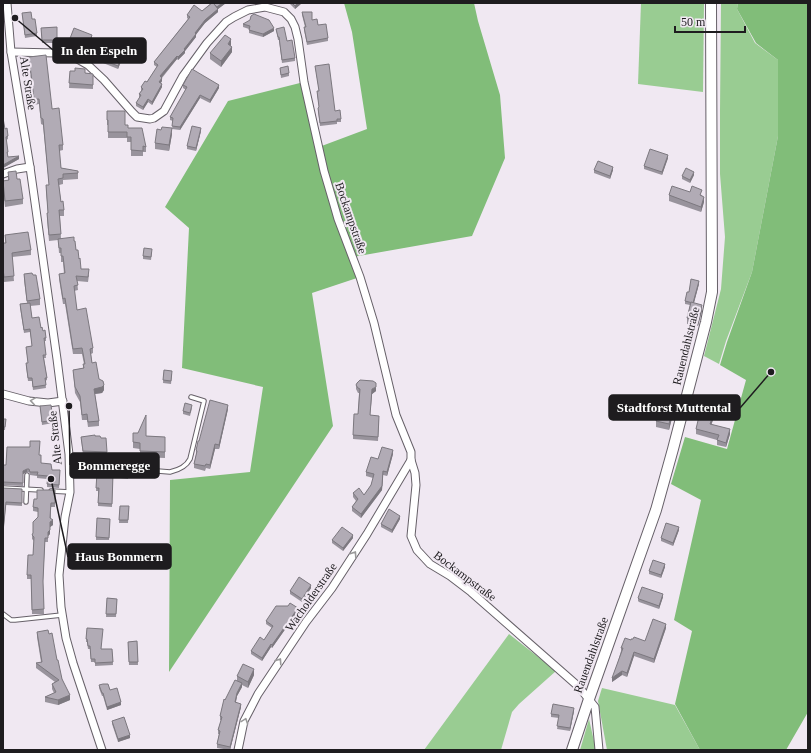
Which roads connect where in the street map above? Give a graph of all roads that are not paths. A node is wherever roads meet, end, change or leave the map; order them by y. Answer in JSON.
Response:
{"nodes":[{"id":1,"x":7,"y":3,"type":"edge"},
{"id":2,"x":711,"y":3,"type":"edge"},
{"id":3,"x":11,"y":52,"type":"junction"},
{"id":4,"x":30,"y":166,"type":"junction"},
{"id":5,"x":3,"y":174,"type":"edge"},
{"id":6,"x":3,"y":394,"type":"edge"},
{"id":7,"x":191,"y":397,"type":"dead end"},
{"id":8,"x":63,"y":401,"type":"junction"},
{"id":9,"x":411,"y":460,"type":"junction"},
{"id":10,"x":70,"y":464,"type":"junction"},
{"id":11,"x":27,"y":475,"type":"dead end"},
{"id":12,"x":3,"y":488,"type":"edge"},
{"id":13,"x":27,"y":489,"type":"junction"},
{"id":14,"x":70,"y":492,"type":"junction"},
{"id":15,"x":26,"y":502,"type":"dead end"},
{"id":16,"x":3,"y":614,"type":"edge"},
{"id":17,"x":62,"y":615,"type":"junction"},
{"id":18,"x":589,"y":699,"type":"junction"},
{"id":19,"x":102,"y":750,"type":"edge"},
{"id":20,"x":238,"y":750,"type":"edge"},
{"id":21,"x":572,"y":750,"type":"edge"},
{"id":22,"x":599,"y":750,"type":"edge"}],
"edges":[{"from":1,"to":3,"type":"street","name":"Alte Straße"},
{"from":2,"to":18,"type":"street","name":"Rauendahlstraße"},
{"from":3,"to":4,"type":"street","name":"Alte Straße"},
{"from":3,"to":9,"type":"street","name":"Bockampstraße"},
{"from":4,"to":5,"type":"street"},
{"from":4,"to":8,"type":"street","name":"Alte Straße"},
{"from":8,"to":6,"type":"street","one_way":true},
{"from":7,"to":10,"type":"lane"},
{"from":8,"to":10,"type":"street","name":"Alte Straße"},
{"from":9,"to":18,"type":"street","name":"Bockampstraße"},
{"from":20,"to":9,"type":"street","name":"Wacholderstraße","one_way":true},
{"from":10,"to":14,"type":"street","name":"Alte Straße"},
{"from":11,"to":13,"type":"lane"},
{"from":12,"to":13,"type":"lane"},
{"from":13,"to":14,"type":"lane"},
{"from":13,"to":15,"type":"lane"},
{"from":14,"to":17,"type":"street","name":"Alte Straße"},
{"from":16,"to":17,"type":"lane"},
{"from":17,"to":19,"type":"street","name":"Alte Straße"},
{"from":18,"to":21,"type":"street","name":"Rauendahlstraße"},
{"from":18,"to":22,"type":"street"}]}
